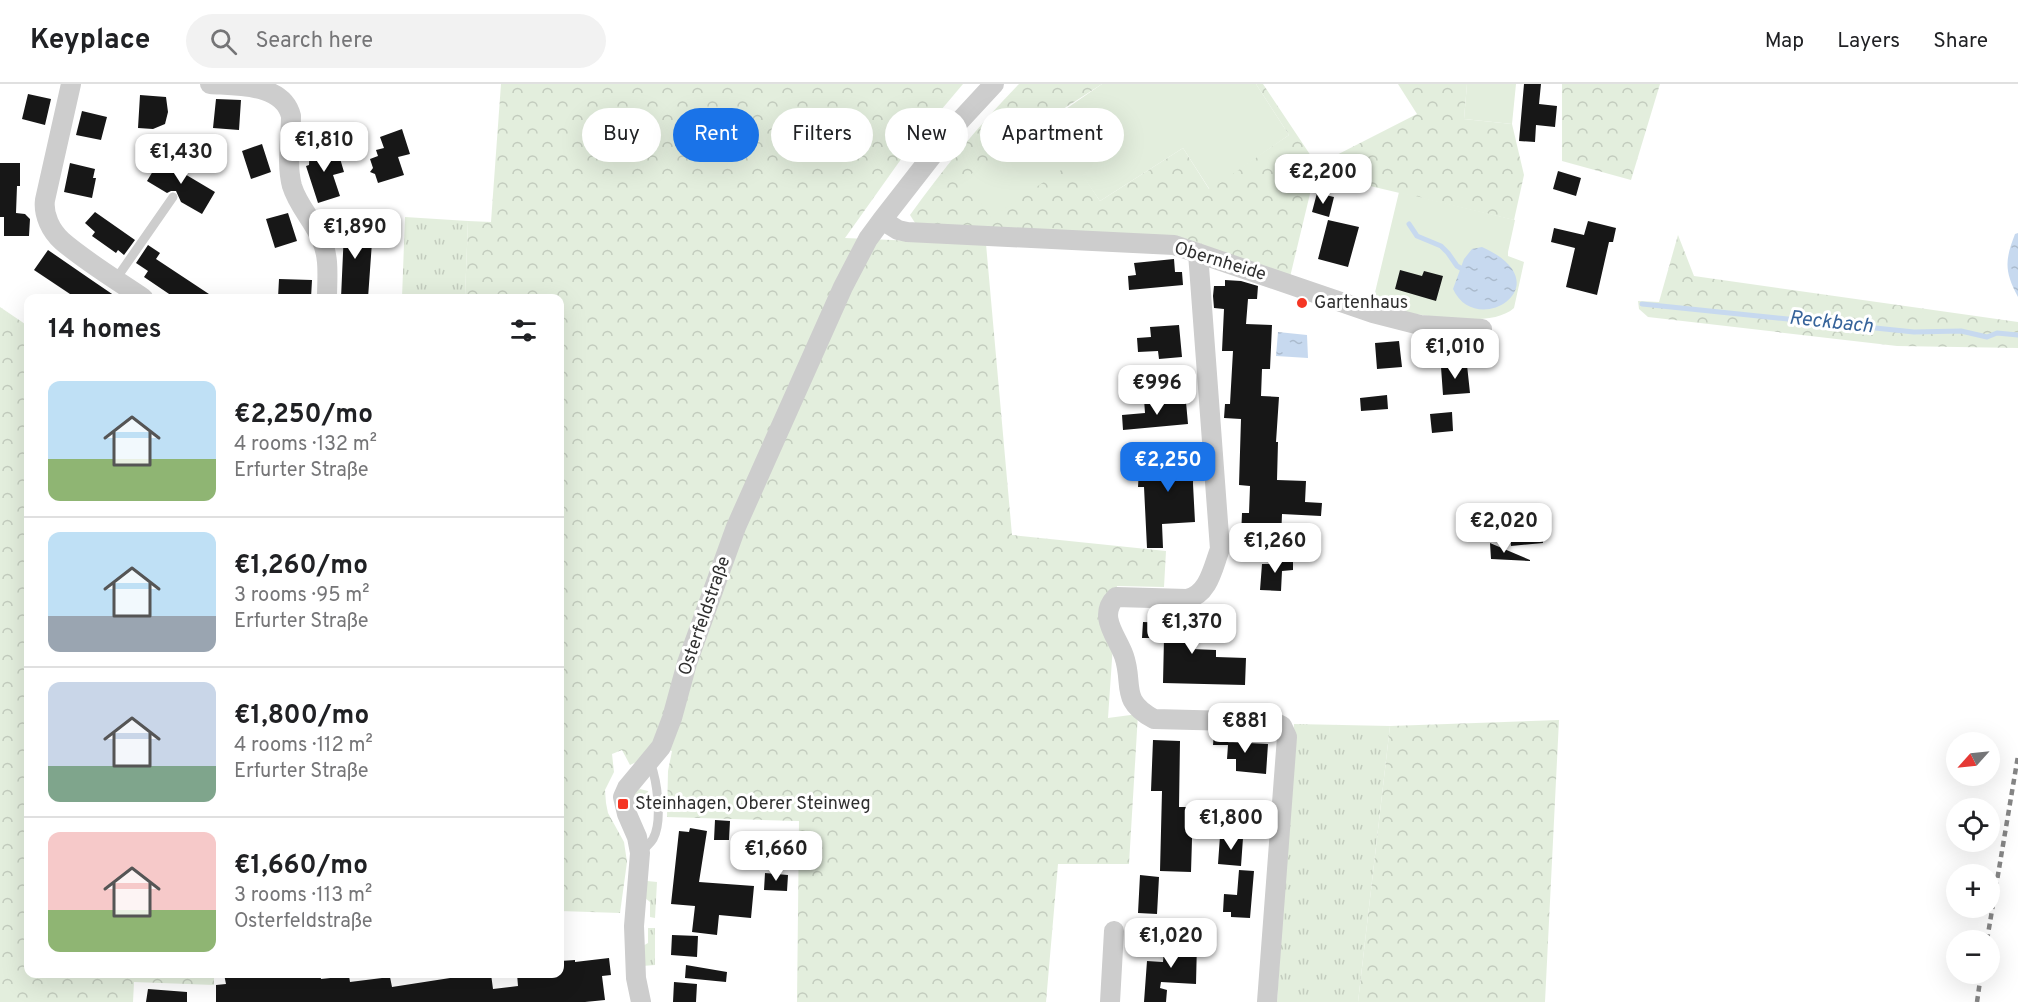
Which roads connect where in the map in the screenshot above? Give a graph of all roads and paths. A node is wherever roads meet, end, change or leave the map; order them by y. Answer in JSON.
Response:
{"nodes":[{"id":1,"x":71,"y":84,"type":"edge"},
{"id":2,"x":210,"y":84,"type":"edge"},
{"id":3,"x":994,"y":84,"type":"edge"},
{"id":4,"x":173,"y":197,"type":"dead end"},
{"id":5,"x":882,"y":220,"type":"junction"},
{"id":6,"x":1198,"y":253,"type":"junction"},
{"id":7,"x":116,"y":279,"type":"junction"},
{"id":8,"x":137,"y":294,"type":"edge"},
{"id":9,"x":327,"y":294,"type":"edge"},
{"id":10,"x":1482,"y":329,"type":"dead end"},
{"id":11,"x":650,"y":762,"type":"junction"},
{"id":12,"x":640,"y":853,"type":"junction"},
{"id":13,"x":1114,"y":931,"type":"dead end"},
{"id":14,"x":641,"y":1002,"type":"edge"},
{"id":15,"x":1110,"y":1002,"type":"edge"},
{"id":16,"x":1268,"y":1002,"type":"edge"}],
"edges":[{"from":1,"to":7,"type":"street"},
{"from":2,"to":9,"type":"street"},
{"from":3,"to":5,"type":"street","name":"Osterfeldstraße"},
{"from":4,"to":7,"type":"lane"},
{"from":5,"to":6,"type":"street","name":"Obernheide"},
{"from":5,"to":11,"type":"street","name":"Osterfeldstraße"},
{"from":6,"to":10,"type":"street","name":"Obernheide"},
{"from":6,"to":16,"type":"street"},
{"from":7,"to":8,"type":"street"},
{"from":11,"to":12,"type":"lane"},
{"from":11,"to":12,"type":"street","name":"Osterfeldstraße"},
{"from":12,"to":14,"type":"street","name":"Osterfeldstraße"},
{"from":13,"to":15,"type":"street"}]}
